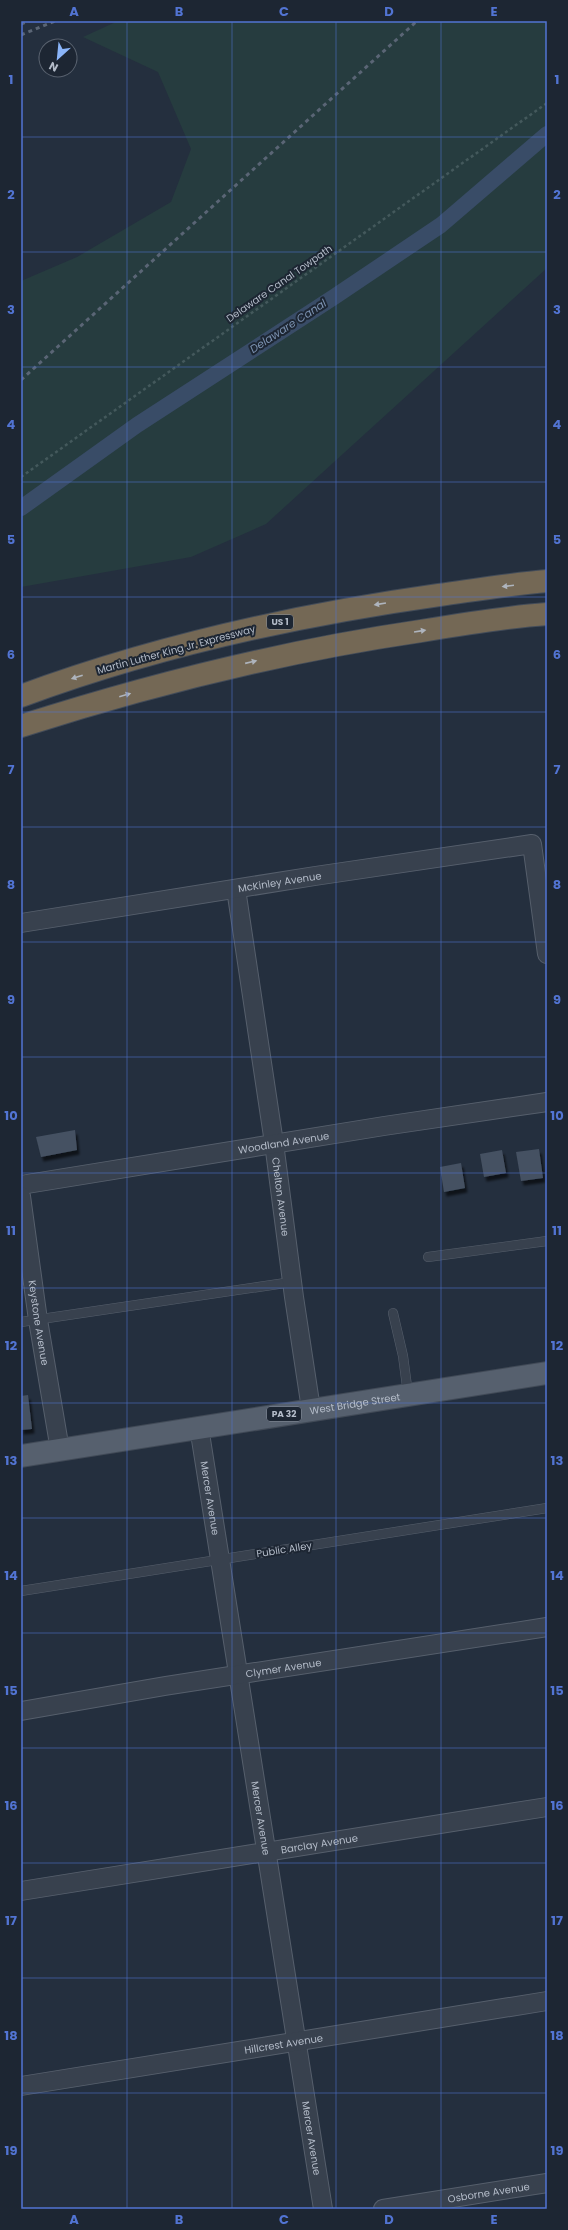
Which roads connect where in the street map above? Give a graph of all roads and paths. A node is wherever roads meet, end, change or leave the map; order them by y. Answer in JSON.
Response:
{"nodes":[{"id":1,"x":547,"y":103,"type":"edge"},
{"id":2,"x":21,"y":477,"type":"edge"},
{"id":3,"x":547,"y":581,"type":"edge"},
{"id":4,"x":547,"y":614,"type":"edge"},
{"id":5,"x":21,"y":696,"type":"edge"},
{"id":6,"x":21,"y":726,"type":"edge"},
{"id":7,"x":236,"y":888,"type":"junction"},
{"id":8,"x":21,"y":923,"type":"edge"},
{"id":9,"x":547,"y":954,"type":"edge"},
{"id":10,"x":547,"y":1102,"type":"edge"},
{"id":11,"x":274,"y":1144,"type":"junction"},
{"id":12,"x":21,"y":1185,"type":"edge"},
{"id":13,"x":21,"y":1196,"type":"edge"},
{"id":14,"x":547,"y":1241,"type":"edge"},
{"id":15,"x":428,"y":1257,"type":"dead end"},
{"id":16,"x":292,"y":1282,"type":"junction"},
{"id":17,"x":393,"y":1313,"type":"dead end"},
{"id":18,"x":30,"y":1321,"type":"edge"},
{"id":19,"x":547,"y":1373,"type":"edge"},
{"id":20,"x":408,"y":1394,"type":"junction"},
{"id":21,"x":311,"y":1409,"type":"junction"},
{"id":22,"x":199,"y":1427,"type":"junction"},
{"id":23,"x":60,"y":1450,"type":"junction"},
{"id":24,"x":21,"y":1456,"type":"edge"},
{"id":25,"x":547,"y":1508,"type":"edge"},
{"id":26,"x":220,"y":1559,"type":"junction"},
{"id":27,"x":21,"y":1591,"type":"edge"},
{"id":28,"x":547,"y":1627,"type":"edge"},
{"id":29,"x":238,"y":1675,"type":"junction"},
{"id":30,"x":21,"y":1710,"type":"edge"},
{"id":31,"x":547,"y":1807,"type":"edge"},
{"id":32,"x":267,"y":1852,"type":"junction"},
{"id":33,"x":21,"y":1891,"type":"edge"},
{"id":34,"x":547,"y":2001,"type":"edge"},
{"id":35,"x":297,"y":2042,"type":"junction"},
{"id":36,"x":21,"y":2086,"type":"edge"},
{"id":37,"x":547,"y":2183,"type":"edge"},
{"id":38,"x":323,"y":2209,"type":"edge"},
{"id":39,"x":383,"y":2209,"type":"edge"}],
"edges":[{"from":1,"to":2,"type":"path","name":"Delaware Canal Towpath"},
{"from":3,"to":5,"type":"highway","name":"Martin Luther King Jr. Expressway","number":"US 1","one_way":true},
{"from":6,"to":4,"type":"highway","one_way":true},
{"from":7,"to":8,"type":"street","name":"McKinley Avenue"},
{"from":7,"to":9,"type":"street","name":"McKinley Avenue"},
{"from":7,"to":11,"type":"street","name":"Chelton Avenue"},
{"from":10,"to":11,"type":"street","name":"Woodland Avenue"},
{"from":11,"to":12,"type":"street","name":"Woodland Avenue"},
{"from":11,"to":16,"type":"street","name":"Chelton Avenue"},
{"from":13,"to":18,"type":"street","name":"Keystone Avenue"},
{"from":14,"to":15,"type":"lane"},
{"from":16,"to":18,"type":"lane"},
{"from":16,"to":21,"type":"street","name":"Chelton Avenue"},
{"from":17,"to":20,"type":"lane"},
{"from":18,"to":23,"type":"street","name":"Keystone Avenue"},
{"from":19,"to":20,"type":"main road","name":"West Bridge Street","number":"PA 32"},
{"from":20,"to":21,"type":"main road","name":"West Bridge Street","number":"PA 32"},
{"from":21,"to":22,"type":"main road","name":"West Bridge Street","number":"PA 32"},
{"from":22,"to":23,"type":"main road","name":"West Bridge Street","number":"PA 32"},
{"from":22,"to":26,"type":"street","name":"Mercer Avenue"},
{"from":23,"to":24,"type":"main road","name":"West Bridge Street","number":"PA 32"},
{"from":25,"to":26,"type":"lane","name":"Public Alley"},
{"from":26,"to":27,"type":"lane","name":"Public Alley"},
{"from":26,"to":29,"type":"street","name":"Mercer Avenue"},
{"from":28,"to":29,"type":"street","name":"Clymer Avenue"},
{"from":29,"to":30,"type":"street","name":"Clymer Avenue"},
{"from":29,"to":32,"type":"street","name":"Mercer Avenue"},
{"from":31,"to":32,"type":"street","name":"Barclay Avenue"},
{"from":32,"to":33,"type":"street","name":"Barclay Avenue"},
{"from":32,"to":35,"type":"street","name":"Mercer Avenue"},
{"from":34,"to":35,"type":"street","name":"Hillcrest Avenue"},
{"from":35,"to":36,"type":"street","name":"Hillcrest Avenue"},
{"from":35,"to":38,"type":"street","name":"Mercer Avenue"},
{"from":37,"to":39,"type":"street","name":"Osborne Avenue"}]}
